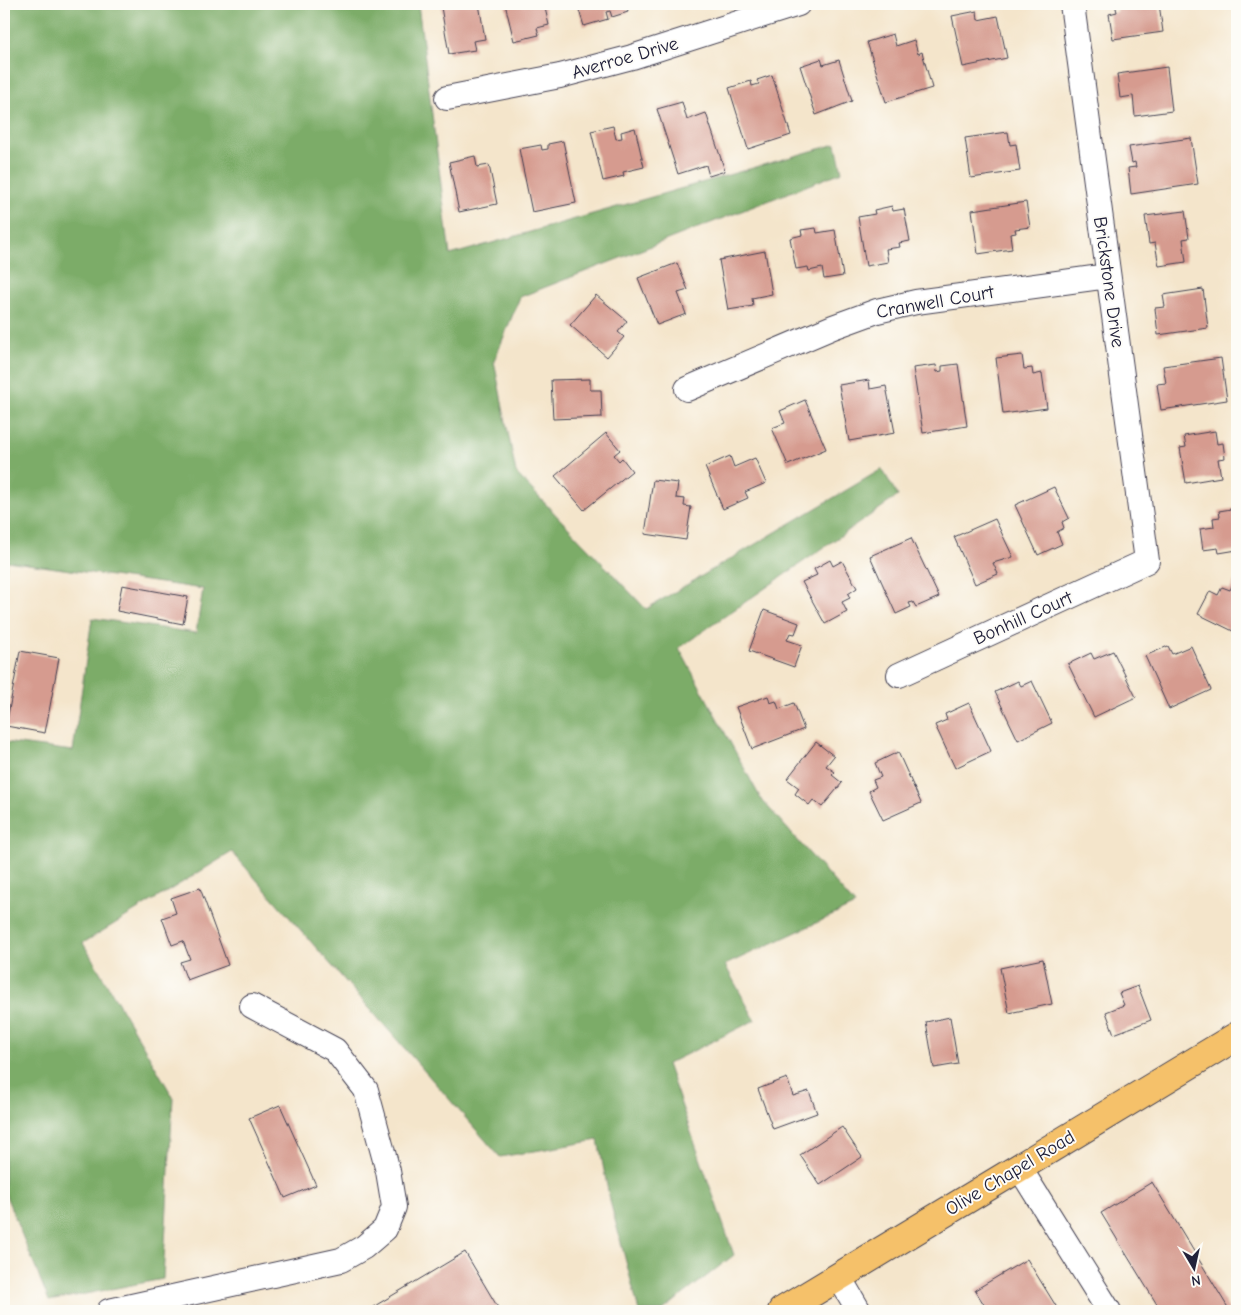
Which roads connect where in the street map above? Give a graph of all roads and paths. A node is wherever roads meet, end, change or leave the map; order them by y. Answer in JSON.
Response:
{"nodes":[{"id":1,"x":798,"y":4,"type":"edge"},
{"id":2,"x":1072,"y":4,"type":"edge"},
{"id":3,"x":447,"y":98,"type":"dead end"},
{"id":4,"x":1108,"y":276,"type":"junction"},
{"id":5,"x":687,"y":389,"type":"dead end"},
{"id":6,"x":1147,"y":561,"type":"joint"},
{"id":7,"x":898,"y":675,"type":"dead end"},
{"id":8,"x":252,"y":1006,"type":"dead end"},
{"id":9,"x":1237,"y":1036,"type":"edge"},
{"id":10,"x":1019,"y":1167,"type":"junction"},
{"id":11,"x":839,"y":1277,"type":"junction"},
{"id":12,"x":109,"y":1311,"type":"edge"},
{"id":13,"x":782,"y":1311,"type":"edge"},
{"id":14,"x":859,"y":1311,"type":"edge"},
{"id":15,"x":1109,"y":1311,"type":"edge"}],
"edges":[{"from":1,"to":3,"type":"street","name":"Averroe Drive"},
{"from":2,"to":4,"type":"street","name":"Brickstone Drive"},
{"from":4,"to":5,"type":"street","name":"Cranwell Court"},
{"from":4,"to":6,"type":"street","name":"Brickstone Drive"},
{"from":6,"to":7,"type":"street","name":"Bonhill Court"},
{"from":8,"to":12,"type":"street"},
{"from":9,"to":10,"type":"main road","name":"Olive Chapel Road"},
{"from":10,"to":11,"type":"main road","name":"Olive Chapel Road"},
{"from":10,"to":15,"type":"street"},
{"from":11,"to":13,"type":"main road","name":"Olive Chapel Road"},
{"from":11,"to":14,"type":"street"}]}
